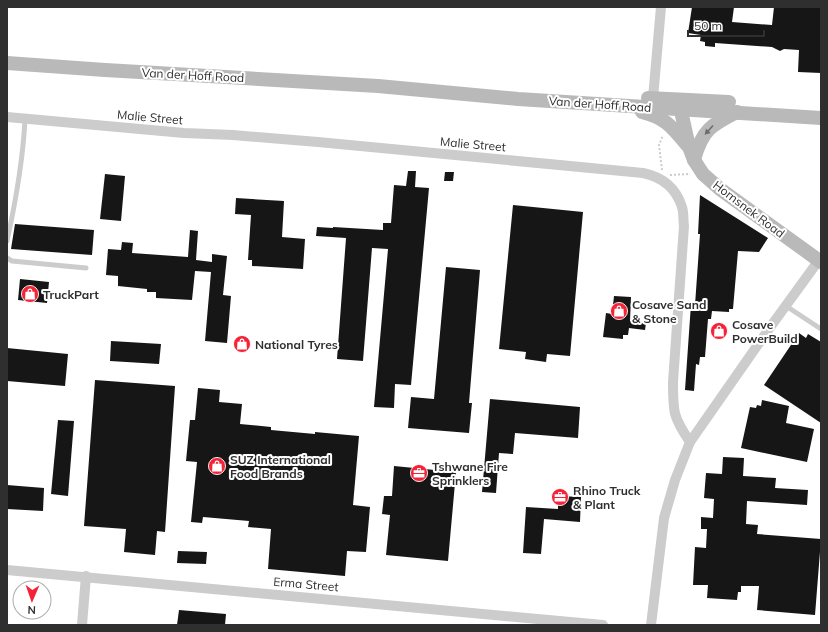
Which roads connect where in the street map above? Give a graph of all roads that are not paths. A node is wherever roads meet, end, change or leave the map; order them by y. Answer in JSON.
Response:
{"nodes":[{"id":1,"x":661,"y":7,"type":"edge"},
{"id":2,"x":7,"y":63,"type":"edge"},
{"id":3,"x":378,"y":86,"type":"junction"},
{"id":4,"x":653,"y":98,"type":"junction"},
{"id":5,"x":601,"y":104,"type":"junction"},
{"id":6,"x":679,"y":105,"type":"junction"},
{"id":7,"x":821,"y":110,"type":"edge"},
{"id":8,"x":737,"y":112,"type":"junction"},
{"id":9,"x":7,"y":117,"type":"edge"},
{"id":10,"x":821,"y":118,"type":"edge"},
{"id":11,"x":25,"y":119,"type":"junction"},
{"id":12,"x":688,"y":147,"type":"junction"},
{"id":13,"x":694,"y":160,"type":"junction"},
{"id":14,"x":7,"y":241,"type":"edge"},
{"id":15,"x":7,"y":258,"type":"edge"},
{"id":16,"x":820,"y":261,"type":"edge"},
{"id":17,"x":86,"y":268,"type":"dead end"},
{"id":18,"x":786,"y":306,"type":"junction"},
{"id":19,"x":821,"y":329,"type":"edge"},
{"id":20,"x":690,"y":442,"type":"junction"},
{"id":21,"x":7,"y":570,"type":"edge"},
{"id":22,"x":86,"y":576,"type":"junction"},
{"id":23,"x":82,"y":625,"type":"edge"},
{"id":24,"x":603,"y":625,"type":"edge"},
{"id":25,"x":651,"y":625,"type":"edge"}],
"edges":[{"from":1,"to":4,"type":"street"},
{"from":2,"to":3,"type":"main road","name":"Van der Hoff Road"},
{"from":3,"to":4,"type":"main road","name":"Van der Hoff Road"},
{"from":3,"to":5,"type":"main road","name":"Van der Hoff Road"},
{"from":4,"to":6,"type":"main road","name":"Van der Hoff Road"},
{"from":5,"to":6,"type":"main road","name":"Van der Hoff Road"},
{"from":5,"to":12,"type":"main road"},
{"from":6,"to":7,"type":"main road","name":"Van der Hoff Road"},
{"from":6,"to":8,"type":"main road","name":"Van der Hoff Road"},
{"from":6,"to":12,"type":"main road","name":"Hornsnek Road"},
{"from":8,"to":10,"type":"main road","name":"Van der Hoff Road"},
{"from":8,"to":13,"type":"main road","one_way":true},
{"from":9,"to":11,"type":"street","name":"Malie Street"},
{"from":11,"to":14,"type":"lane"},
{"from":11,"to":20,"type":"street","name":"Malie Street"},
{"from":12,"to":13,"type":"main road","name":"Hornsnek Road"},
{"from":13,"to":16,"type":"main road","name":"Hornsnek Road"},
{"from":15,"to":17,"type":"lane"},
{"from":16,"to":18,"type":"street"},
{"from":18,"to":19,"type":"lane"},
{"from":18,"to":20,"type":"street"},
{"from":20,"to":25,"type":"street"},
{"from":21,"to":22,"type":"street","name":"Erma Street"},
{"from":22,"to":23,"type":"street"},
{"from":22,"to":24,"type":"street","name":"Erma Street"}]}
